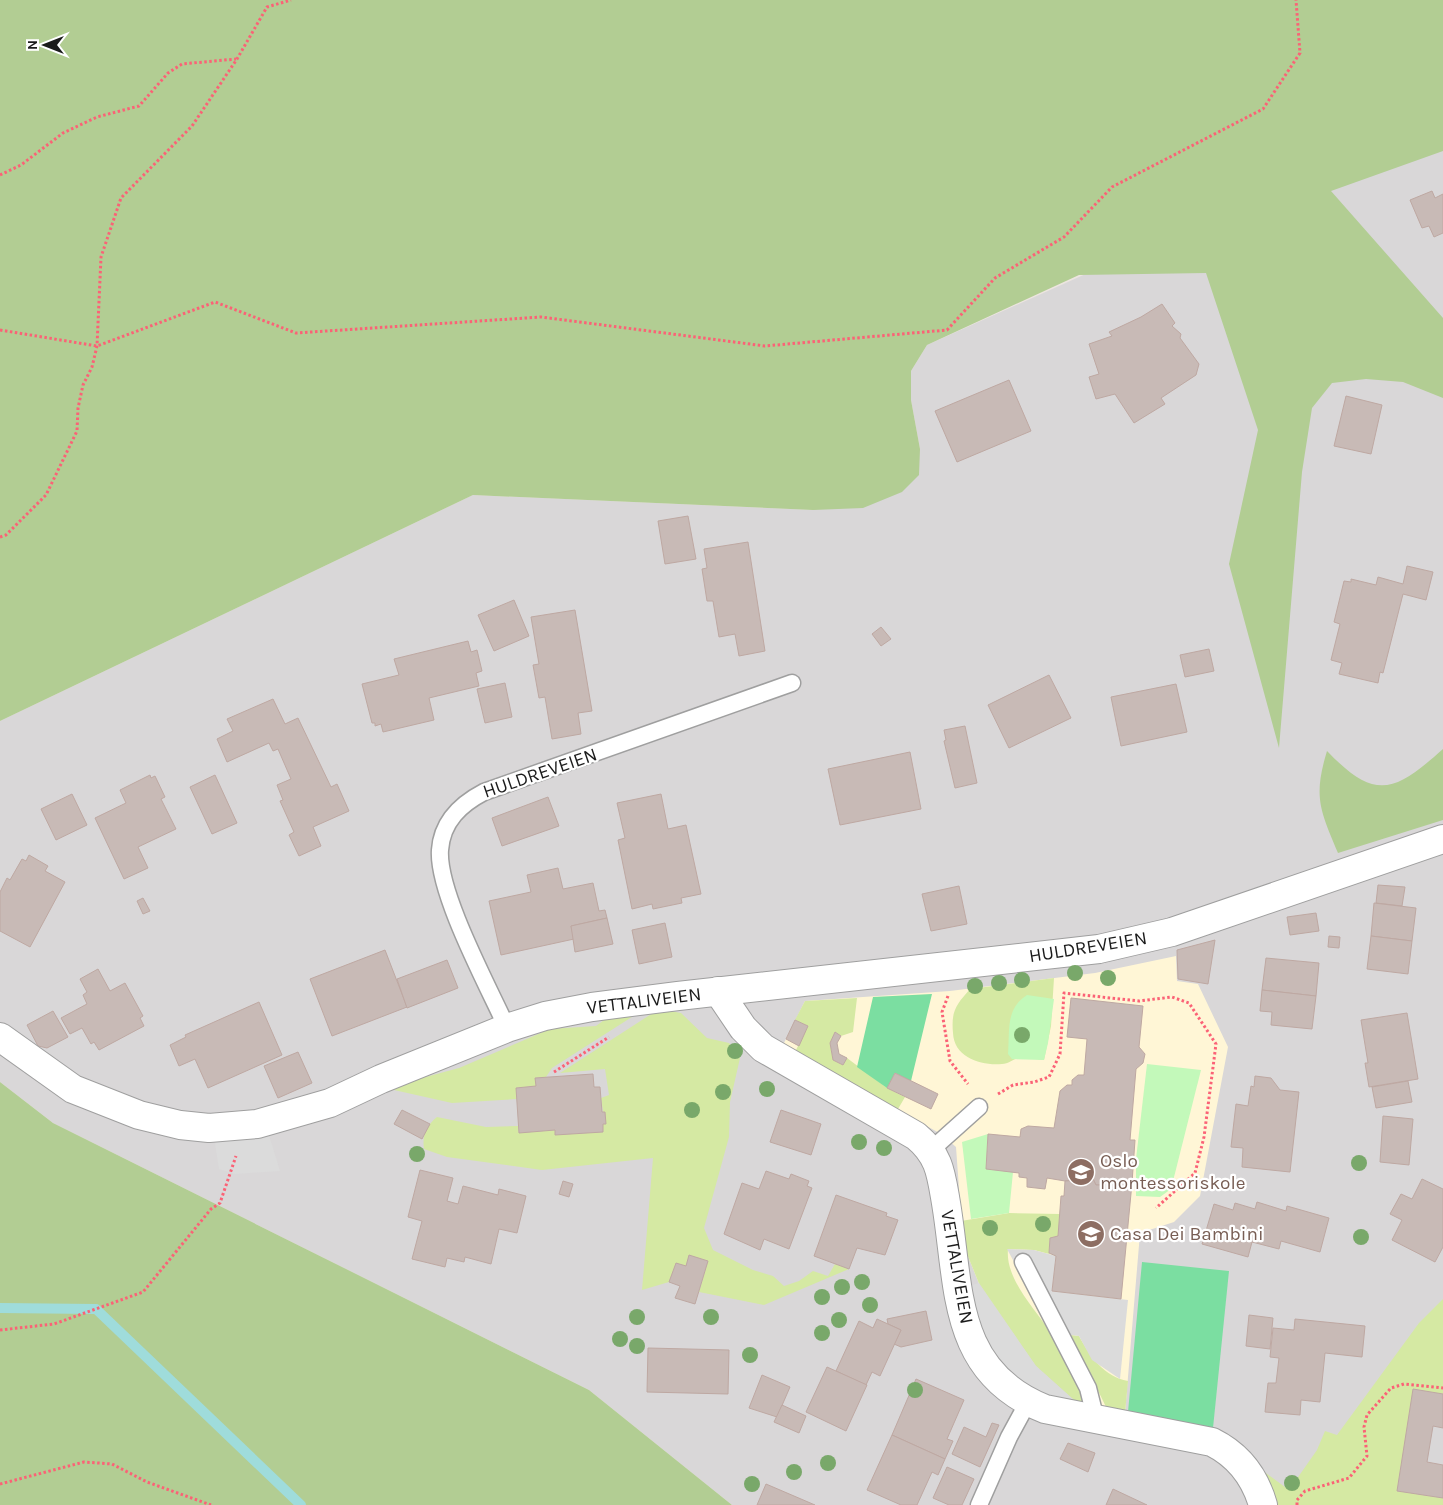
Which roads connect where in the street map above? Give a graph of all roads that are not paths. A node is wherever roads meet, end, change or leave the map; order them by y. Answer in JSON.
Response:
{"nodes":[{"id":1,"x":792,"y":683,"type":"dead end"},
{"id":2,"x":1443,"y":839,"type":"edge"},
{"id":3,"x":718,"y":991,"type":"junction"},
{"id":4,"x":507,"y":1028,"type":"junction"},
{"id":5,"x":0,"y":1037,"type":"edge"},
{"id":6,"x":979,"y":1106,"type":"road end"},
{"id":7,"x":930,"y":1150,"type":"junction"},
{"id":8,"x":1023,"y":1262,"type":"dead end"},
{"id":9,"x":1028,"y":1402,"type":"junction"},
{"id":10,"x":1096,"y":1420,"type":"junction"},
{"id":11,"x":979,"y":1505,"type":"edge"},
{"id":12,"x":1263,"y":1505,"type":"edge"}],
"edges":[{"from":1,"to":4,"type":"lane","name":"HULDREVEIEN"},
{"from":2,"to":3,"type":"street","name":"HULDREVEIEN"},
{"from":3,"to":4,"type":"street","name":"VETTALIVEIEN"},
{"from":3,"to":7,"type":"street","name":"VETTALIVEIEN"},
{"from":4,"to":5,"type":"street","name":"VETTALIVEIEN"},
{"from":6,"to":7,"type":"lane"},
{"from":7,"to":9,"type":"street","name":"VETTALIVEIEN"},
{"from":8,"to":10,"type":"lane"},
{"from":9,"to":10,"type":"street","name":"VETTALIVEIEN"},
{"from":9,"to":11,"type":"lane"},
{"from":10,"to":12,"type":"street","name":"VETTALIVEIEN"}]}
